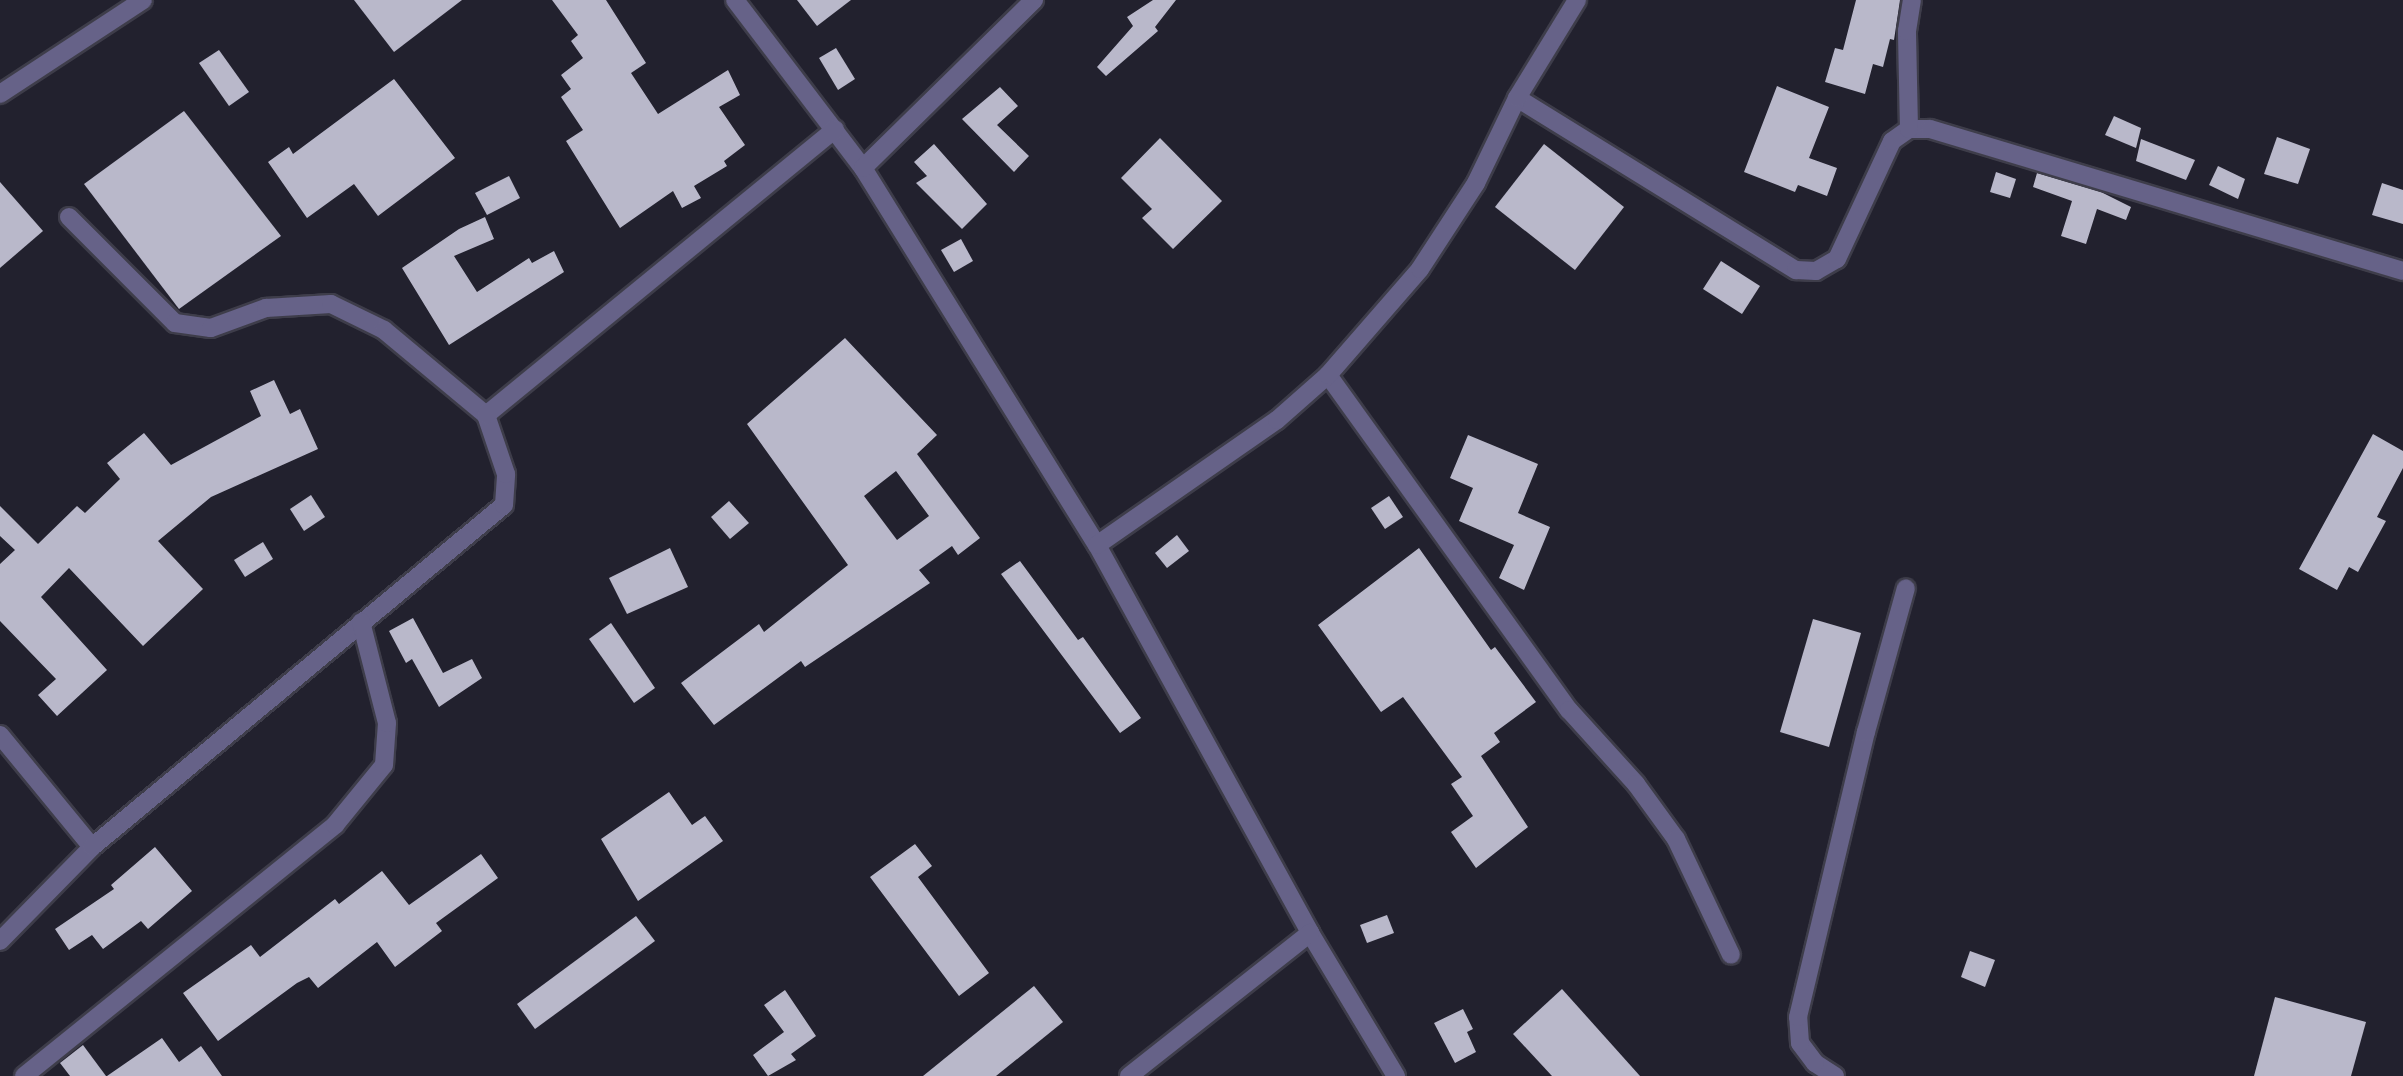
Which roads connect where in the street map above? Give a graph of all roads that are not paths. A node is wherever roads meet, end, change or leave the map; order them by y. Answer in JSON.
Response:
{"nodes":[{"id":1,"x":143,"y":0,"type":"edge"},
{"id":2,"x":1034,"y":0,"type":"edge"},
{"id":3,"x":1577,"y":0,"type":"edge"},
{"id":4,"x":1912,"y":0,"type":"edge"},
{"id":5,"x":738,"y":1,"type":"edge"},
{"id":6,"x":0,"y":94,"type":"edge"},
{"id":7,"x":1517,"y":98,"type":"junction"},
{"id":8,"x":835,"y":129,"type":"junction"},
{"id":9,"x":1909,"y":129,"type":"junction"},
{"id":10,"x":863,"y":168,"type":"junction"},
{"id":11,"x":69,"y":217,"type":"dead end"},
{"id":12,"x":2403,"y":271,"type":"edge"},
{"id":13,"x":1328,"y":375,"type":"junction"},
{"id":14,"x":486,"y":415,"type":"junction"},
{"id":15,"x":1097,"y":545,"type":"junction"},
{"id":16,"x":1906,"y":588,"type":"dead end"},
{"id":17,"x":361,"y":622,"type":"junction"},
{"id":18,"x":0,"y":735,"type":"edge"},
{"id":19,"x":92,"y":847,"type":"junction"},
{"id":20,"x":1310,"y":933,"type":"junction"},
{"id":21,"x":0,"y":941,"type":"edge"},
{"id":22,"x":1731,"y":955,"type":"dead end"},
{"id":23,"x":24,"y":1076,"type":"edge"},
{"id":24,"x":1129,"y":1076,"type":"edge"},
{"id":25,"x":1396,"y":1076,"type":"edge"},
{"id":26,"x":1835,"y":1076,"type":"edge"}],
"edges":[{"from":1,"to":6,"type":"street"},
{"from":2,"to":10,"type":"street"},
{"from":3,"to":7,"type":"street"},
{"from":4,"to":9,"type":"street"},
{"from":5,"to":8,"type":"street"},
{"from":7,"to":9,"type":"street"},
{"from":7,"to":13,"type":"street"},
{"from":8,"to":10,"type":"street"},
{"from":8,"to":14,"type":"street"},
{"from":9,"to":12,"type":"street"},
{"from":10,"to":15,"type":"street"},
{"from":11,"to":14,"type":"street"},
{"from":13,"to":15,"type":"street"},
{"from":13,"to":22,"type":"street"},
{"from":14,"to":17,"type":"street"},
{"from":15,"to":20,"type":"street"},
{"from":16,"to":26,"type":"street"},
{"from":17,"to":19,"type":"street"},
{"from":17,"to":23,"type":"street"},
{"from":18,"to":19,"type":"street"},
{"from":19,"to":21,"type":"street"},
{"from":20,"to":24,"type":"street"},
{"from":20,"to":25,"type":"street"}]}
